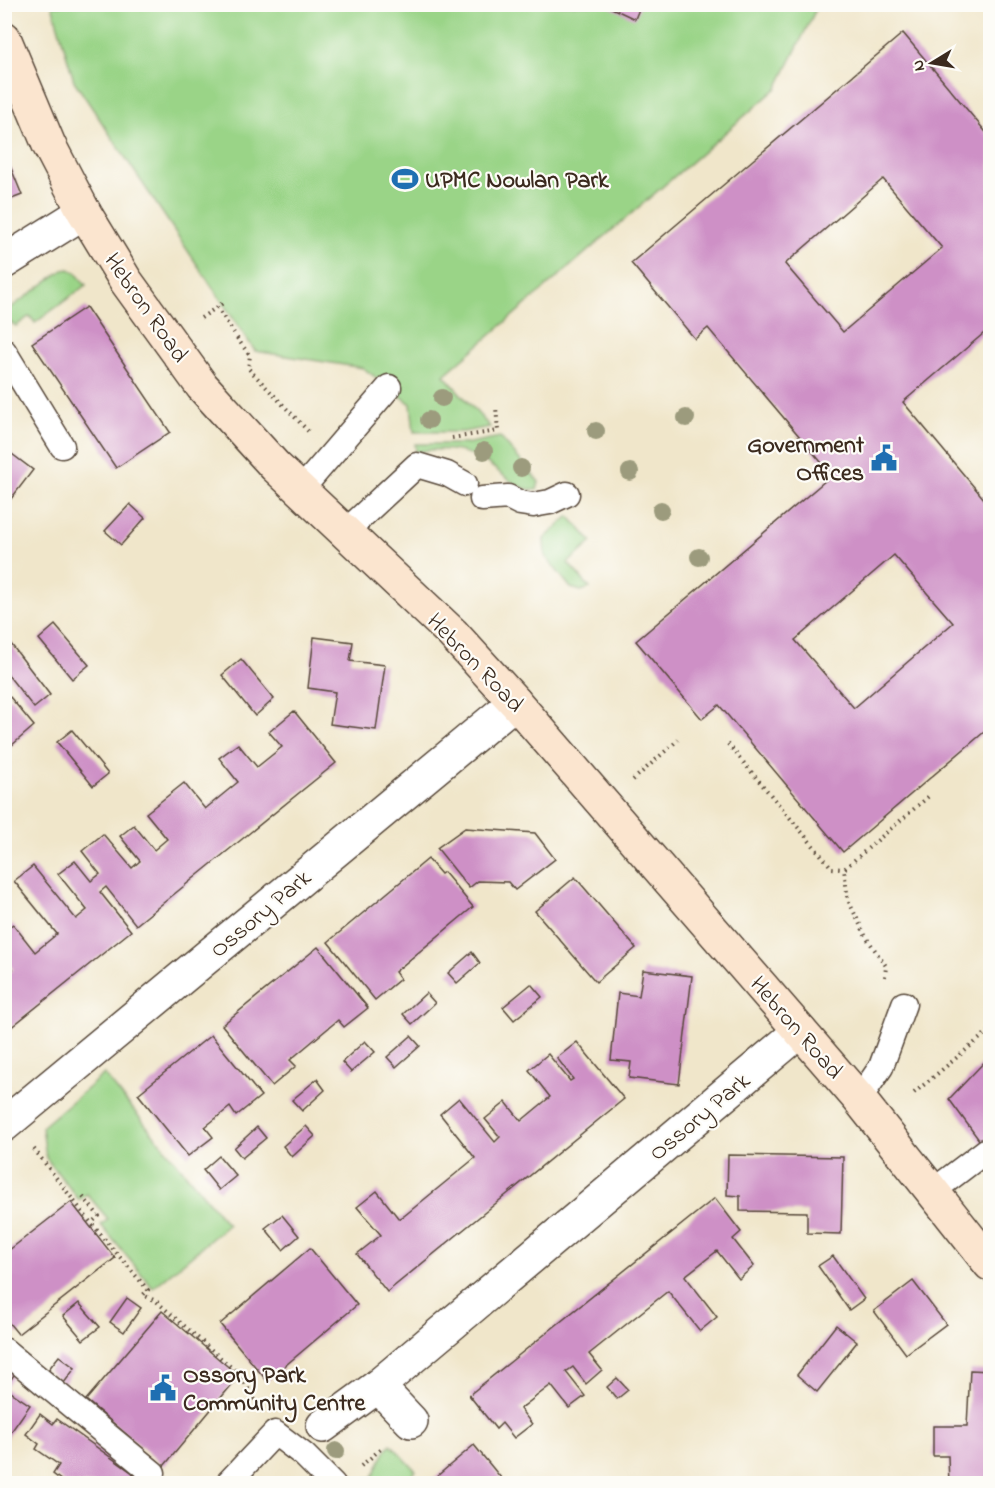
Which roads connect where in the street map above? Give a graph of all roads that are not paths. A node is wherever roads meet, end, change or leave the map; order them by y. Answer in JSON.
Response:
{"nodes":[{"id":1,"x":4,"y":38,"type":"edge"},
{"id":2,"x":84,"y":212,"type":"junction"},
{"id":3,"x":4,"y":262,"type":"edge"},
{"id":4,"x":4,"y":351,"type":"edge"},
{"id":5,"x":389,"y":387,"type":"dead end"},
{"id":6,"x":62,"y":446,"type":"dead end"},
{"id":7,"x":300,"y":491,"type":"junction"},
{"id":8,"x":567,"y":494,"type":"dead end"},
{"id":9,"x":344,"y":533,"type":"junction"},
{"id":10,"x":516,"y":702,"type":"junction"},
{"id":11,"x":904,"y":1004,"type":"dead end"},
{"id":12,"x":800,"y":1031,"type":"junction"},
{"id":13,"x":859,"y":1099,"type":"junction"},
{"id":14,"x":8,"y":1122,"type":"edge"},
{"id":15,"x":987,"y":1150,"type":"dead end"},
{"id":16,"x":933,"y":1191,"type":"junction"},
{"id":17,"x":990,"y":1264,"type":"edge"},
{"id":18,"x":4,"y":1350,"type":"edge"},
{"id":19,"x":378,"y":1386,"type":"junction"},
{"id":20,"x":411,"y":1420,"type":"dead end"},
{"id":21,"x":323,"y":1426,"type":"dead end"},
{"id":22,"x":145,"y":1484,"type":"edge"},
{"id":23,"x":227,"y":1484,"type":"edge"},
{"id":24,"x":333,"y":1484,"type":"edge"}],
"edges":[{"from":1,"to":2,"type":"street","name":"Hebron Road"},
{"from":2,"to":3,"type":"street"},
{"from":2,"to":7,"type":"street","name":"Hebron Road"},
{"from":4,"to":6,"type":"lane"},
{"from":5,"to":7,"type":"lane"},
{"from":7,"to":9,"type":"street","name":"Hebron Road"},
{"from":8,"to":9,"type":"lane"},
{"from":9,"to":10,"type":"street","name":"Hebron Road"},
{"from":10,"to":12,"type":"street","name":"Hebron Road"},
{"from":10,"to":14,"type":"street","name":"Ossory Park"},
{"from":11,"to":13,"type":"lane"},
{"from":12,"to":13,"type":"street","name":"Hebron Road"},
{"from":12,"to":19,"type":"street","name":"Ossory Park"},
{"from":13,"to":16,"type":"street","name":"Hebron Road"},
{"from":15,"to":16,"type":"lane"},
{"from":16,"to":17,"type":"street","name":"Hebron Road"},
{"from":18,"to":22,"type":"lane"},
{"from":19,"to":20,"type":"street"},
{"from":19,"to":21,"type":"street","name":"Ossory Park"},
{"from":23,"to":24,"type":"lane"}]}
